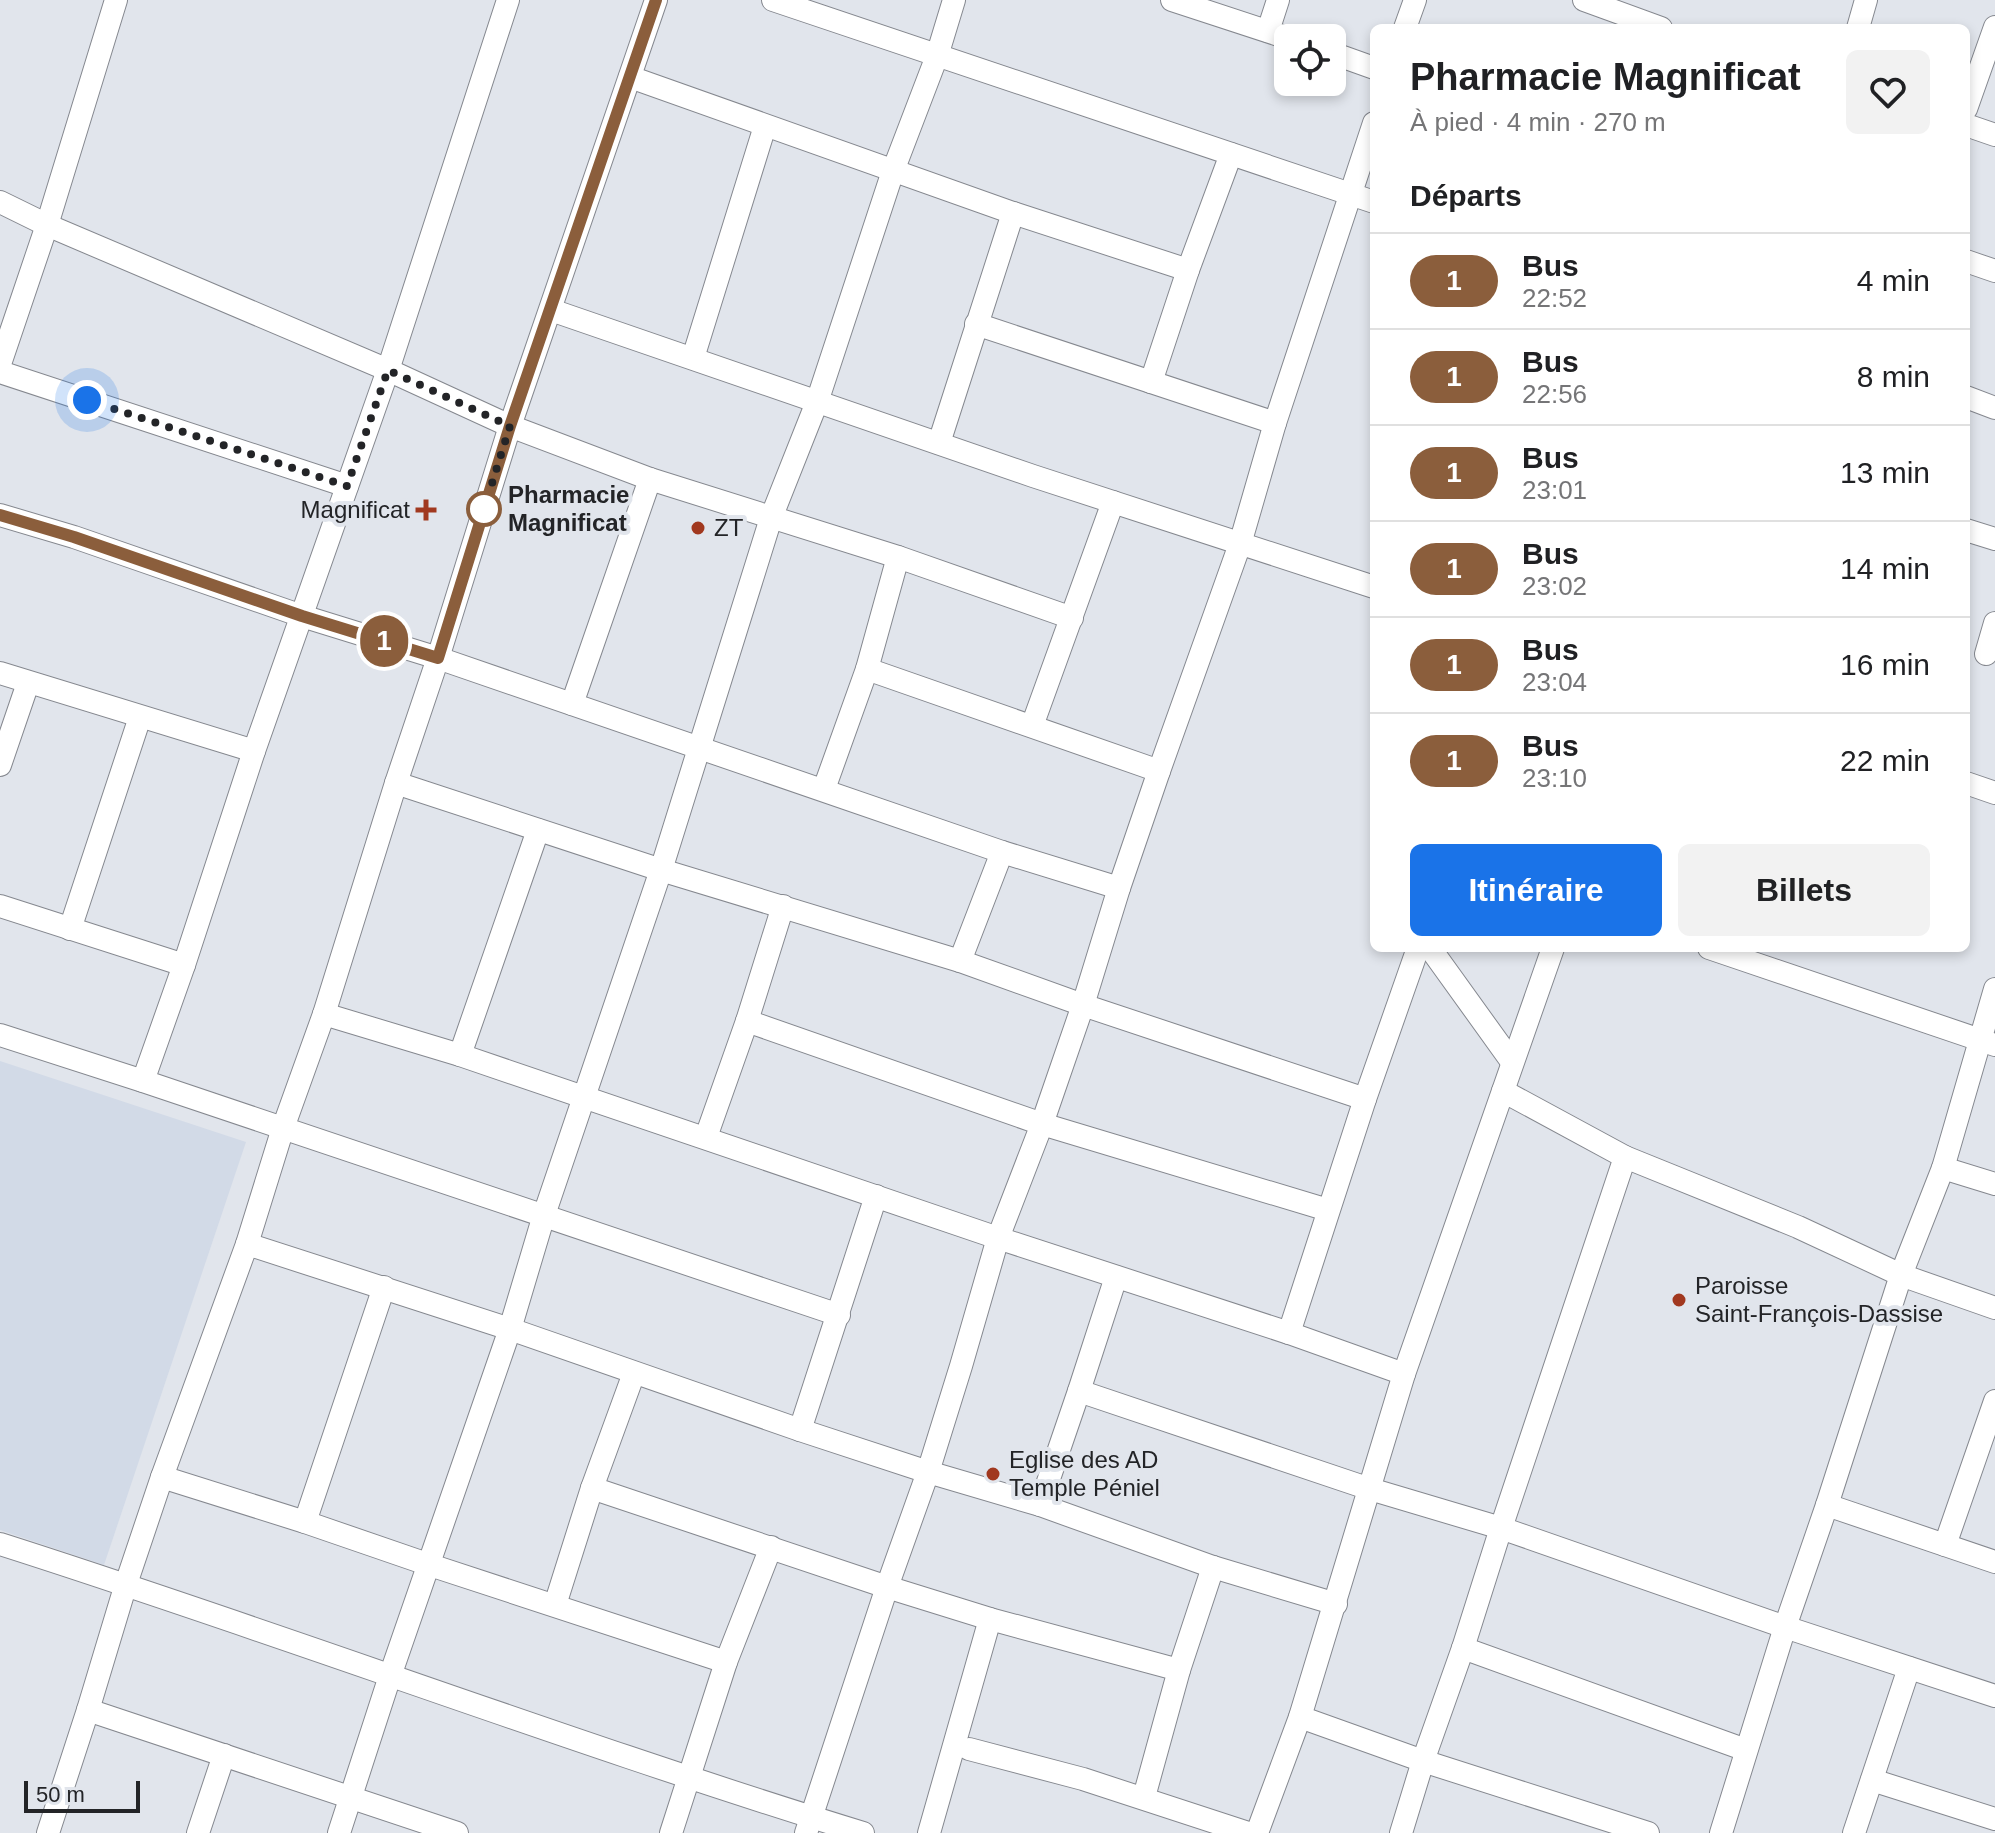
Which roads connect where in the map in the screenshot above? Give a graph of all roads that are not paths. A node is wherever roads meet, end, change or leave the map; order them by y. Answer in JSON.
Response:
{"nodes":[{"id":1,"x":116,"y":0,"type":"edge"},
{"id":2,"x":508,"y":0,"type":"edge"},
{"id":3,"x":656,"y":0,"type":"edge"},
{"id":4,"x":773,"y":0,"type":"edge"},
{"id":5,"x":954,"y":0,"type":"edge"},
{"id":6,"x":1172,"y":0,"type":"edge"},
{"id":7,"x":1278,"y":0,"type":"edge"},
{"id":8,"x":1415,"y":0,"type":"edge"},
{"id":9,"x":1584,"y":0,"type":"edge"},
{"id":10,"x":1866,"y":0,"type":"edge"},
{"id":11,"x":1278,"y":24,"type":"edge"},
{"id":12,"x":1406,"y":24,"type":"edge"},
{"id":13,"x":1650,"y":24,"type":"edge"},
{"id":14,"x":1859,"y":24,"type":"edge"},
{"id":15,"x":1995,"y":27,"type":"edge"},
{"id":16,"x":1274,"y":33,"type":"edge"},
{"id":17,"x":937,"y":56,"type":"junction"},
{"id":18,"x":1346,"y":58,"type":"edge"},
{"id":19,"x":1370,"y":67,"type":"edge"},
{"id":20,"x":630,"y":77,"type":"junction"},
{"id":21,"x":1970,"y":98,"type":"edge"},
{"id":22,"x":765,"y":126,"type":"junction"},
{"id":23,"x":1970,"y":126,"type":"edge"},
{"id":24,"x":1370,"y":135,"type":"edge"},
{"id":25,"x":1995,"y":135,"type":"edge"},
{"id":26,"x":1231,"y":154,"type":"junction"},
{"id":27,"x":893,"y":171,"type":"junction"},
{"id":28,"x":1351,"y":194,"type":"junction"},
{"id":29,"x":1370,"y":201,"type":"edge"},
{"id":30,"x":0,"y":202,"type":"edge"},
{"id":31,"x":1013,"y":213,"type":"junction"},
{"id":32,"x":47,"y":225,"type":"junction"},
{"id":33,"x":1970,"y":262,"type":"edge"},
{"id":34,"x":1188,"y":270,"type":"junction"},
{"id":35,"x":1995,"y":271,"type":"edge"},
{"id":36,"x":551,"y":310,"type":"junction"},
{"id":37,"x":976,"y":324,"type":"junction"},
{"id":38,"x":693,"y":358,"type":"junction"},
{"id":39,"x":0,"y":364,"type":"edge"},
{"id":40,"x":388,"y":370,"type":"junction"},
{"id":41,"x":0,"y":372,"type":"edge"},
{"id":42,"x":1151,"y":382,"type":"junction"},
{"id":43,"x":1970,"y":399,"type":"edge"},
{"id":44,"x":817,"y":402,"type":"junction"},
{"id":45,"x":1995,"y":408,"type":"edge"},
{"id":46,"x":1275,"y":423,"type":"junction"},
{"id":47,"x":510,"y":426,"type":"junction"},
{"id":48,"x":939,"y":443,"type":"junction"},
{"id":49,"x":650,"y":479,"type":"junction"},
{"id":50,"x":347,"y":486,"type":"junction"},
{"id":51,"x":1113,"y":502,"type":"junction"},
{"id":52,"x":0,"y":515,"type":"edge"},
{"id":53,"x":771,"y":518,"type":"junction"},
{"id":54,"x":1970,"y":531,"type":"edge"},
{"id":55,"x":1995,"y":539,"type":"edge"},
{"id":56,"x":1240,"y":544,"type":"junction"},
{"id":57,"x":898,"y":557,"type":"junction"},
{"id":58,"x":1370,"y":586,"type":"edge"},
{"id":59,"x":302,"y":616,"type":"junction"},
{"id":60,"x":1072,"y":618,"type":"junction"},
{"id":61,"x":1995,"y":623,"type":"edge"},
{"id":62,"x":1982,"y":653,"type":"edge"},
{"id":63,"x":438,"y":658,"type":"junction"},
{"id":64,"x":867,"y":669,"type":"junction"},
{"id":65,"x":0,"y":673,"type":"edge"},
{"id":66,"x":28,"y":683,"type":"junction"},
{"id":67,"x":572,"y":704,"type":"junction"},
{"id":68,"x":140,"y":717,"type":"junction"},
{"id":69,"x":1032,"y":726,"type":"junction"},
{"id":70,"x":699,"y":747,"type":"junction"},
{"id":71,"x":254,"y":751,"type":"junction"},
{"id":72,"x":0,"y":765,"type":"edge"},
{"id":73,"x":1159,"y":771,"type":"junction"},
{"id":74,"x":396,"y":783,"type":"junction"},
{"id":75,"x":1970,"y":784,"type":"edge"},
{"id":76,"x":824,"y":789,"type":"junction"},
{"id":77,"x":1995,"y":793,"type":"edge"},
{"id":78,"x":538,"y":830,"type":"junction"},
{"id":79,"x":1002,"y":852,"type":"junction"},
{"id":80,"x":661,"y":870,"type":"junction"},
{"id":81,"x":1119,"y":888,"type":"junction"},
{"id":82,"x":0,"y":906,"type":"edge"},
{"id":83,"x":783,"y":906,"type":"junction"},
{"id":84,"x":70,"y":929,"type":"junction"},
{"id":85,"x":1417,"y":952,"type":"edge"},
{"id":86,"x":1433,"y":952,"type":"edge"},
{"id":87,"x":1552,"y":952,"type":"edge"},
{"id":88,"x":1721,"y":952,"type":"edge"},
{"id":89,"x":960,"y":961,"type":"junction"},
{"id":90,"x":184,"y":965,"type":"junction"},
{"id":91,"x":1995,"y":989,"type":"edge"},
{"id":92,"x":1083,"y":1005,"type":"junction"},
{"id":93,"x":324,"y":1014,"type":"junction"},
{"id":94,"x":747,"y":1021,"type":"junction"},
{"id":95,"x":0,"y":1035,"type":"edge"},
{"id":96,"x":1987,"y":1043,"type":"edge"},
{"id":97,"x":460,"y":1055,"type":"junction"},
{"id":98,"x":1512,"y":1062,"type":"junction"},
{"id":99,"x":143,"y":1081,"type":"junction"},
{"id":100,"x":1503,"y":1091,"type":"junction"},
{"id":101,"x":584,"y":1098,"type":"junction"},
{"id":102,"x":1365,"y":1099,"type":"junction"},
{"id":103,"x":1042,"y":1124,"type":"junction"},
{"id":104,"x":283,"y":1128,"type":"junction"},
{"id":105,"x":706,"y":1137,"type":"junction"},
{"id":106,"x":1625,"y":1157,"type":"junction"},
{"id":107,"x":1943,"y":1168,"type":"junction"},
{"id":108,"x":1995,"y":1184,"type":"edge"},
{"id":109,"x":876,"y":1196,"type":"junction"},
{"id":110,"x":1328,"y":1210,"type":"junction"},
{"id":111,"x":544,"y":1215,"type":"junction"},
{"id":112,"x":998,"y":1238,"type":"junction"},
{"id":113,"x":247,"y":1244,"type":"junction"},
{"id":114,"x":1901,"y":1275,"type":"junction"},
{"id":115,"x":1116,"y":1277,"type":"junction"},
{"id":116,"x":384,"y":1287,"type":"junction"},
{"id":117,"x":1995,"y":1308,"type":"edge"},
{"id":118,"x":839,"y":1315,"type":"junction"},
{"id":119,"x":510,"y":1329,"type":"junction"},
{"id":120,"x":1289,"y":1333,"type":"junction"},
{"id":121,"x":634,"y":1373,"type":"junction"},
{"id":122,"x":1404,"y":1374,"type":"junction"},
{"id":123,"x":1079,"y":1391,"type":"junction"},
{"id":124,"x":1995,"y":1401,"type":"edge"},
{"id":125,"x":1991,"y":1425,"type":"edge"},
{"id":126,"x":800,"y":1430,"type":"junction"},
{"id":127,"x":928,"y":1472,"type":"junction"},
{"id":128,"x":162,"y":1477,"type":"junction"},
{"id":129,"x":592,"y":1488,"type":"junction"},
{"id":130,"x":1370,"y":1489,"type":"junction"},
{"id":131,"x":1040,"y":1505,"type":"junction"},
{"id":132,"x":1827,"y":1505,"type":"junction"},
{"id":133,"x":305,"y":1522,"type":"junction"},
{"id":134,"x":1501,"y":1528,"type":"junction"},
{"id":135,"x":0,"y":1544,"type":"edge"},
{"id":136,"x":1945,"y":1545,"type":"junction"},
{"id":137,"x":771,"y":1547,"type":"junction"},
{"id":138,"x":1995,"y":1562,"type":"edge"},
{"id":139,"x":430,"y":1565,"type":"junction"},
{"id":140,"x":1213,"y":1567,"type":"junction"},
{"id":141,"x":126,"y":1584,"type":"junction"},
{"id":142,"x":887,"y":1587,"type":"junction"},
{"id":143,"x":1336,"y":1604,"type":"junction"},
{"id":144,"x":555,"y":1605,"type":"junction"},
{"id":145,"x":990,"y":1619,"type":"junction"},
{"id":146,"x":1785,"y":1627,"type":"junction"},
{"id":147,"x":1463,"y":1648,"type":"junction"},
{"id":148,"x":726,"y":1662,"type":"junction"},
{"id":149,"x":1909,"y":1668,"type":"junction"},
{"id":150,"x":1179,"y":1670,"type":"junction"},
{"id":151,"x":390,"y":1676,"type":"junction"},
{"id":152,"x":1995,"y":1696,"type":"edge"},
{"id":153,"x":88,"y":1710,"type":"junction"},
{"id":154,"x":1300,"y":1717,"type":"junction"},
{"id":155,"x":969,"y":1749,"type":"dead end"},
{"id":156,"x":1746,"y":1750,"type":"junction"},
{"id":157,"x":224,"y":1755,"type":"junction"},
{"id":158,"x":1423,"y":1761,"type":"junction"},
{"id":159,"x":689,"y":1777,"type":"junction"},
{"id":160,"x":1872,"y":1780,"type":"junction"},
{"id":161,"x":351,"y":1797,"type":"junction"},
{"id":162,"x":1144,"y":1797,"type":"junction"},
{"id":163,"x":1995,"y":1819,"type":"edge"},
{"id":164,"x":809,"y":1825,"type":"edge"},
{"id":165,"x":48,"y":1833,"type":"edge"},
{"id":166,"x":198,"y":1833,"type":"edge"},
{"id":167,"x":339,"y":1833,"type":"edge"},
{"id":168,"x":457,"y":1833,"type":"edge"},
{"id":169,"x":671,"y":1833,"type":"edge"},
{"id":170,"x":863,"y":1833,"type":"edge"},
{"id":171,"x":929,"y":1833,"type":"edge"},
{"id":172,"x":1248,"y":1833,"type":"edge"},
{"id":173,"x":1257,"y":1833,"type":"edge"},
{"id":174,"x":1401,"y":1833,"type":"edge"},
{"id":175,"x":1648,"y":1833,"type":"edge"},
{"id":176,"x":1721,"y":1833,"type":"edge"},
{"id":177,"x":1854,"y":1833,"type":"edge"}],
"edges":[{"from":1,"to":32,"type":"street"},
{"from":2,"to":40,"type":"street"},
{"from":3,"to":20,"type":"street"},
{"from":4,"to":17,"type":"street"},
{"from":5,"to":17,"type":"street"},
{"from":6,"to":16,"type":"street"},
{"from":7,"to":11,"type":"street"},
{"from":8,"to":12,"type":"street"},
{"from":9,"to":13,"type":"street"},
{"from":10,"to":14,"type":"street"},
{"from":15,"to":21,"type":"street"},
{"from":17,"to":26,"type":"street"},
{"from":17,"to":27,"type":"street"},
{"from":18,"to":19,"type":"street"},
{"from":20,"to":22,"type":"street"},
{"from":20,"to":36,"type":"street"},
{"from":22,"to":27,"type":"street"},
{"from":22,"to":38,"type":"street"},
{"from":23,"to":25,"type":"street"},
{"from":24,"to":28,"type":"street"},
{"from":26,"to":28,"type":"street"},
{"from":26,"to":34,"type":"street"},
{"from":27,"to":31,"type":"street"},
{"from":27,"to":44,"type":"street"},
{"from":28,"to":29,"type":"street"},
{"from":28,"to":46,"type":"street"},
{"from":30,"to":32,"type":"street"},
{"from":31,"to":34,"type":"street"},
{"from":31,"to":37,"type":"street"},
{"from":32,"to":39,"type":"street"},
{"from":32,"to":40,"type":"street"},
{"from":33,"to":35,"type":"street"},
{"from":34,"to":42,"type":"street"},
{"from":36,"to":38,"type":"street"},
{"from":36,"to":47,"type":"street"},
{"from":37,"to":42,"type":"street"},
{"from":37,"to":48,"type":"street"},
{"from":38,"to":44,"type":"street"},
{"from":40,"to":47,"type":"street"},
{"from":40,"to":50,"type":"street"},
{"from":41,"to":50,"type":"street"},
{"from":42,"to":46,"type":"street"},
{"from":43,"to":45,"type":"street"},
{"from":44,"to":48,"type":"street"},
{"from":44,"to":53,"type":"street"},
{"from":46,"to":56,"type":"street"},
{"from":47,"to":49,"type":"street"},
{"from":47,"to":63,"type":"street"},
{"from":48,"to":51,"type":"street"},
{"from":49,"to":53,"type":"street"},
{"from":49,"to":67,"type":"street"},
{"from":50,"to":59,"type":"street"},
{"from":51,"to":56,"type":"street"},
{"from":51,"to":60,"type":"street"},
{"from":52,"to":59,"type":"street"},
{"from":53,"to":57,"type":"street"},
{"from":53,"to":70,"type":"street"},
{"from":54,"to":55,"type":"street"},
{"from":56,"to":58,"type":"street"},
{"from":56,"to":73,"type":"street"},
{"from":57,"to":60,"type":"street"},
{"from":57,"to":64,"type":"street"},
{"from":59,"to":63,"type":"street"},
{"from":59,"to":71,"type":"street"},
{"from":60,"to":69,"type":"street"},
{"from":61,"to":62,"type":"street"},
{"from":63,"to":67,"type":"street"},
{"from":63,"to":74,"type":"street"},
{"from":64,"to":69,"type":"street"},
{"from":64,"to":76,"type":"street"},
{"from":65,"to":66,"type":"street"},
{"from":66,"to":68,"type":"street"},
{"from":66,"to":72,"type":"street"},
{"from":67,"to":70,"type":"street"},
{"from":68,"to":71,"type":"street"},
{"from":68,"to":84,"type":"street"},
{"from":69,"to":73,"type":"street"},
{"from":70,"to":76,"type":"street"},
{"from":70,"to":80,"type":"street"},
{"from":71,"to":90,"type":"street"},
{"from":73,"to":81,"type":"street"},
{"from":74,"to":78,"type":"street"},
{"from":74,"to":93,"type":"street"},
{"from":75,"to":77,"type":"street"},
{"from":76,"to":79,"type":"street"},
{"from":78,"to":80,"type":"street"},
{"from":78,"to":97,"type":"street"},
{"from":79,"to":81,"type":"street"},
{"from":79,"to":89,"type":"street"},
{"from":80,"to":83,"type":"street"},
{"from":80,"to":101,"type":"street"},
{"from":81,"to":92,"type":"street"},
{"from":82,"to":84,"type":"street"},
{"from":83,"to":89,"type":"street"},
{"from":83,"to":94,"type":"street"},
{"from":84,"to":90,"type":"street"},
{"from":85,"to":102,"type":"street"},
{"from":86,"to":98,"type":"street"},
{"from":87,"to":98,"type":"street"},
{"from":88,"to":96,"type":"street"},
{"from":89,"to":92,"type":"street"},
{"from":90,"to":99,"type":"street"},
{"from":91,"to":96,"type":"street"},
{"from":92,"to":102,"type":"street"},
{"from":92,"to":103,"type":"street"},
{"from":93,"to":97,"type":"street"},
{"from":93,"to":104,"type":"street"},
{"from":94,"to":103,"type":"street"},
{"from":94,"to":105,"type":"street"},
{"from":95,"to":99,"type":"street"},
{"from":96,"to":107,"type":"street"},
{"from":97,"to":101,"type":"street"},
{"from":98,"to":100,"type":"street"},
{"from":99,"to":104,"type":"street"},
{"from":100,"to":106,"type":"street"},
{"from":100,"to":122,"type":"street"},
{"from":101,"to":105,"type":"street"},
{"from":101,"to":111,"type":"street"},
{"from":102,"to":110,"type":"street"},
{"from":103,"to":110,"type":"street"},
{"from":103,"to":112,"type":"street"},
{"from":104,"to":111,"type":"street"},
{"from":104,"to":113,"type":"street"},
{"from":105,"to":109,"type":"street"},
{"from":106,"to":114,"type":"street"},
{"from":106,"to":134,"type":"street"},
{"from":107,"to":108,"type":"street"},
{"from":107,"to":114,"type":"street"},
{"from":109,"to":112,"type":"street"},
{"from":109,"to":118,"type":"street"},
{"from":110,"to":120,"type":"street"},
{"from":111,"to":118,"type":"street"},
{"from":111,"to":119,"type":"street"},
{"from":112,"to":115,"type":"street"},
{"from":112,"to":127,"type":"street"},
{"from":113,"to":116,"type":"street"},
{"from":113,"to":128,"type":"street"},
{"from":114,"to":117,"type":"street"},
{"from":114,"to":132,"type":"street"},
{"from":115,"to":120,"type":"street"},
{"from":115,"to":123,"type":"street"},
{"from":116,"to":119,"type":"street"},
{"from":116,"to":133,"type":"street"},
{"from":118,"to":126,"type":"street"},
{"from":119,"to":121,"type":"street"},
{"from":119,"to":139,"type":"street"},
{"from":120,"to":122,"type":"street"},
{"from":121,"to":126,"type":"street"},
{"from":121,"to":129,"type":"street"},
{"from":122,"to":130,"type":"street"},
{"from":123,"to":130,"type":"street"},
{"from":123,"to":131,"type":"street"},
{"from":124,"to":125,"type":"street"},
{"from":125,"to":136,"type":"street"},
{"from":126,"to":127,"type":"street"},
{"from":127,"to":131,"type":"street"},
{"from":127,"to":142,"type":"street"},
{"from":128,"to":133,"type":"street"},
{"from":128,"to":141,"type":"street"},
{"from":129,"to":137,"type":"street"},
{"from":129,"to":144,"type":"street"},
{"from":130,"to":134,"type":"street"},
{"from":130,"to":143,"type":"street"},
{"from":131,"to":140,"type":"street"},
{"from":132,"to":136,"type":"street"},
{"from":132,"to":146,"type":"street"},
{"from":133,"to":139,"type":"street"},
{"from":134,"to":146,"type":"street"},
{"from":134,"to":147,"type":"street"},
{"from":135,"to":141,"type":"street"},
{"from":136,"to":138,"type":"street"},
{"from":137,"to":142,"type":"street"},
{"from":137,"to":148,"type":"street"},
{"from":139,"to":144,"type":"street"},
{"from":139,"to":151,"type":"street"},
{"from":140,"to":143,"type":"street"},
{"from":140,"to":150,"type":"street"},
{"from":141,"to":151,"type":"street"},
{"from":141,"to":153,"type":"street"},
{"from":142,"to":145,"type":"street"},
{"from":142,"to":164,"type":"street"},
{"from":143,"to":154,"type":"street"},
{"from":144,"to":148,"type":"street"},
{"from":145,"to":150,"type":"street"},
{"from":145,"to":171,"type":"street"},
{"from":146,"to":149,"type":"street"},
{"from":146,"to":156,"type":"street"},
{"from":147,"to":156,"type":"street"},
{"from":147,"to":158,"type":"street"},
{"from":148,"to":159,"type":"street"},
{"from":149,"to":152,"type":"street"},
{"from":149,"to":160,"type":"street"},
{"from":150,"to":162,"type":"street"},
{"from":151,"to":159,"type":"street"},
{"from":151,"to":161,"type":"street"},
{"from":153,"to":157,"type":"street"},
{"from":153,"to":165,"type":"street"},
{"from":154,"to":158,"type":"street"},
{"from":154,"to":173,"type":"street"},
{"from":155,"to":162,"type":"street"},
{"from":156,"to":176,"type":"street"},
{"from":157,"to":161,"type":"street"},
{"from":157,"to":166,"type":"street"},
{"from":158,"to":174,"type":"street"},
{"from":158,"to":175,"type":"street"},
{"from":159,"to":164,"type":"street"},
{"from":159,"to":169,"type":"street"},
{"from":160,"to":163,"type":"street"},
{"from":160,"to":177,"type":"street"},
{"from":161,"to":167,"type":"street"},
{"from":161,"to":168,"type":"street"},
{"from":162,"to":172,"type":"street"},
{"from":164,"to":170,"type":"street"}]}
